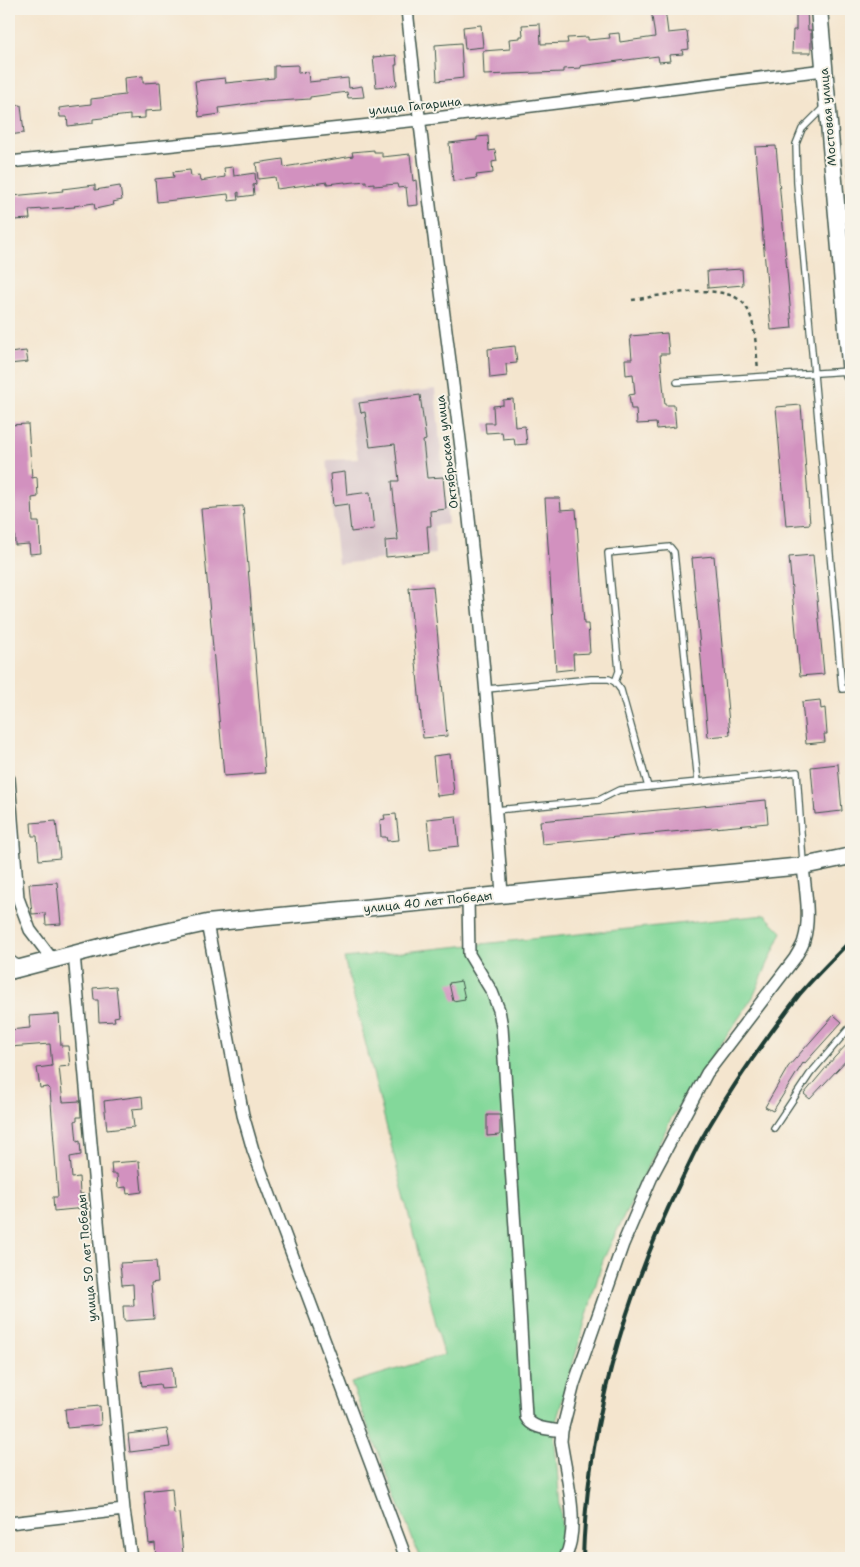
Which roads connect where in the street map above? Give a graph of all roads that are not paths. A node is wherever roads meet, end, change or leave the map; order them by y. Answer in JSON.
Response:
{"nodes":[{"id":1,"x":407,"y":9,"type":"edge"},
{"id":2,"x":819,"y":9,"type":"edge"},
{"id":3,"x":824,"y":70,"type":"junction"},
{"id":4,"x":827,"y":104,"type":"junction"},
{"id":5,"x":418,"y":120,"type":"junction"},
{"id":6,"x":9,"y":162,"type":"edge"},
{"id":7,"x":844,"y":214,"type":"edge"},
{"id":8,"x":851,"y":370,"type":"edge"},
{"id":9,"x":813,"y":373,"type":"junction"},
{"id":10,"x":851,"y":375,"type":"edge"},
{"id":11,"x":677,"y":382,"type":"dead end"},
{"id":12,"x":615,"y":682,"type":"junction"},
{"id":13,"x":487,"y":688,"type":"junction"},
{"id":14,"x":851,"y":688,"type":"edge"},
{"id":15,"x":9,"y":779,"type":"edge"},
{"id":16,"x":698,"y":782,"type":"junction"},
{"id":17,"x":648,"y":787,"type":"junction"},
{"id":18,"x":496,"y":810,"type":"junction"},
{"id":19,"x":851,"y":856,"type":"edge"},
{"id":20,"x":803,"y":866,"type":"junction"},
{"id":21,"x":502,"y":894,"type":"junction"},
{"id":22,"x":13,"y":899,"type":"edge"},
{"id":23,"x":468,"y":899,"type":"junction"},
{"id":24,"x":207,"y":923,"type":"junction"},
{"id":25,"x":74,"y":954,"type":"junction"},
{"id":26,"x":9,"y":957,"type":"edge"},
{"id":27,"x":52,"y":959,"type":"junction"},
{"id":28,"x":16,"y":969,"type":"edge"},
{"id":29,"x":851,"y":1026,"type":"edge"},
{"id":30,"x":774,"y":1128,"type":"dead end"},
{"id":31,"x":562,"y":1431,"type":"junction"},
{"id":32,"x":124,"y":1510,"type":"junction"},
{"id":33,"x":9,"y":1523,"type":"edge"},
{"id":34,"x":130,"y":1558,"type":"edge"},
{"id":35,"x":406,"y":1558,"type":"edge"},
{"id":36,"x":566,"y":1558,"type":"edge"}],
"edges":[{"from":1,"to":5,"type":"street","name":"Октябрьская улица"},
{"from":2,"to":3,"type":"street","name":"Мостовая улица"},
{"from":3,"to":4,"type":"street","name":"Мостовая улица"},
{"from":3,"to":5,"type":"street","name":"улица Гагарина"},
{"from":4,"to":7,"type":"street","name":"Мостовая улица"},
{"from":4,"to":9,"type":"lane"},
{"from":5,"to":6,"type":"street","name":"улица Гагарина"},
{"from":5,"to":13,"type":"street","name":"Октябрьская улица"},
{"from":7,"to":8,"type":"street","name":"Мостовая улица"},
{"from":8,"to":9,"type":"lane"},
{"from":8,"to":10,"type":"street","name":"Мостовая улица"},
{"from":9,"to":11,"type":"lane"},
{"from":9,"to":14,"type":"lane"},
{"from":12,"to":13,"type":"lane"},
{"from":12,"to":16,"type":"lane"},
{"from":12,"to":17,"type":"lane"},
{"from":13,"to":18,"type":"street","name":"Октябрьская улица"},
{"from":15,"to":22,"type":"street"},
{"from":16,"to":17,"type":"lane"},
{"from":16,"to":20,"type":"lane"},
{"from":17,"to":18,"type":"lane"},
{"from":18,"to":21,"type":"street","name":"Октябрьская улица"},
{"from":19,"to":20,"type":"street","name":"улица 40 лет Победы"},
{"from":20,"to":21,"type":"street","name":"улица 40 лет Победы"},
{"from":20,"to":31,"type":"street"},
{"from":21,"to":23,"type":"street","name":"улица 40 лет Победы"},
{"from":22,"to":27,"type":"street"},
{"from":23,"to":24,"type":"street","name":"улица 40 лет Победы"},
{"from":23,"to":31,"type":"street"},
{"from":24,"to":25,"type":"street","name":"улица 40 лет Победы"},
{"from":24,"to":35,"type":"street"},
{"from":25,"to":27,"type":"street","name":"улица 40 лет Победы"},
{"from":25,"to":32,"type":"street","name":"улица 50 лет Победы"},
{"from":26,"to":28,"type":"lane"},
{"from":27,"to":28,"type":"street","name":"улица 40 лет Победы"},
{"from":29,"to":30,"type":"lane"},
{"from":31,"to":36,"type":"street"},
{"from":32,"to":33,"type":"street"},
{"from":32,"to":34,"type":"street","name":"улица 50 лет Победы"}]}
